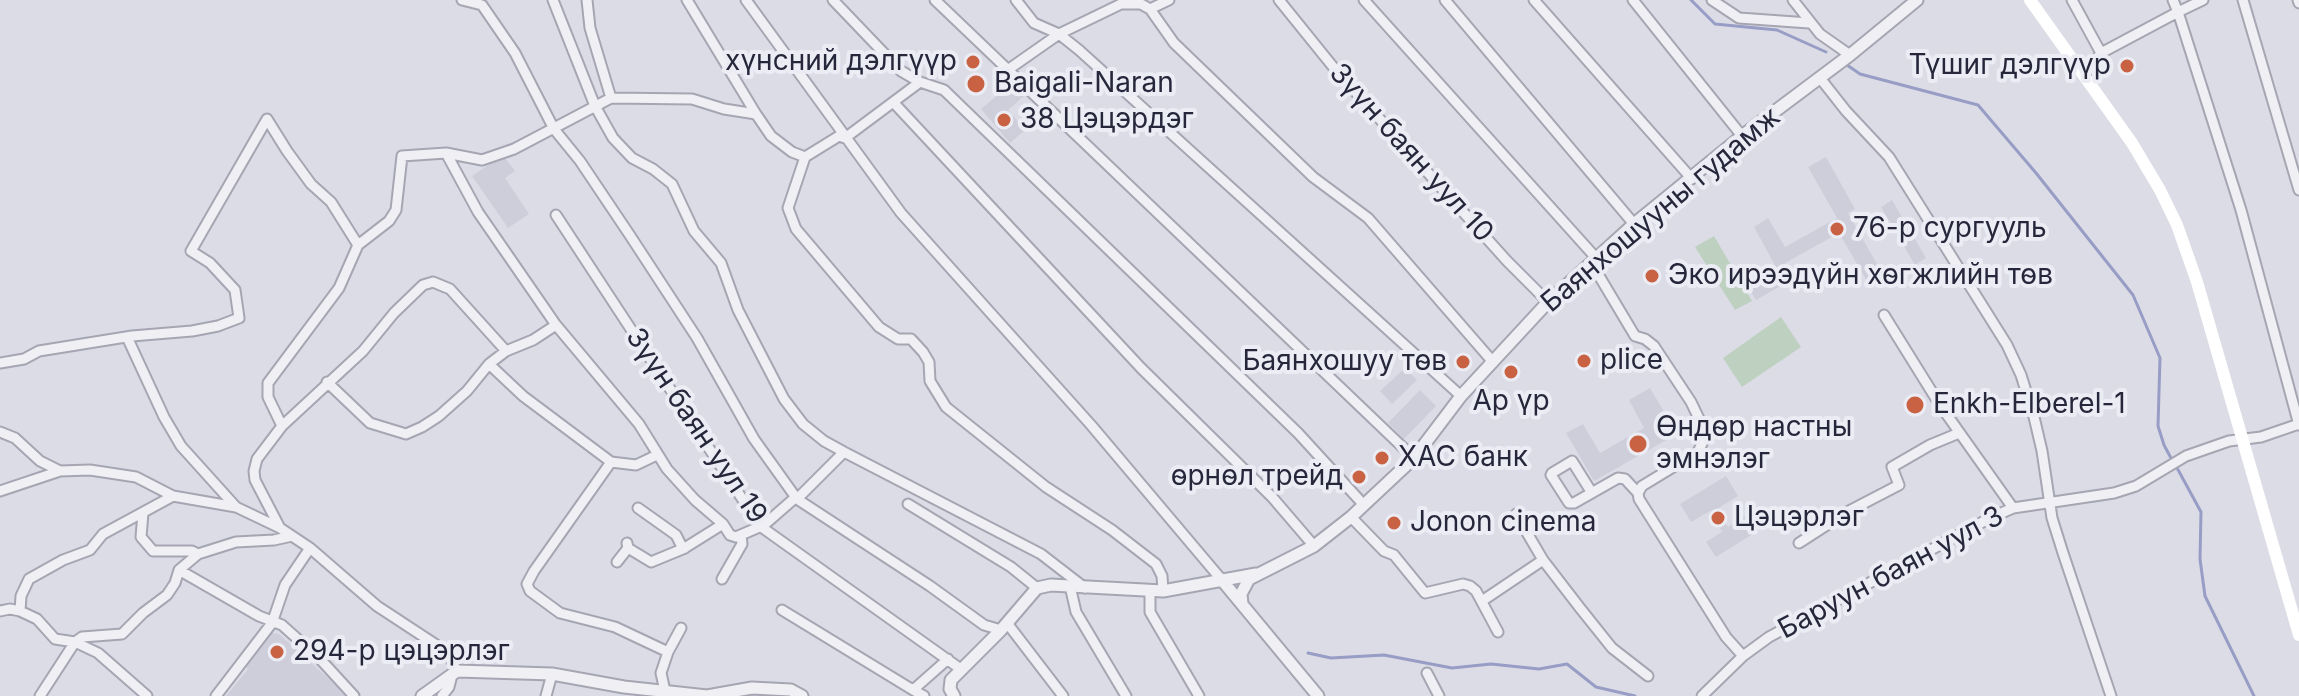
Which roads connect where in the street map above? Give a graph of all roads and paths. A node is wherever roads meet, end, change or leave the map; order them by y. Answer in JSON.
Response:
{"nodes":[{"id":1,"x":462,"y":0,"type":"edge"},
{"id":2,"x":553,"y":0,"type":"edge"},
{"id":3,"x":587,"y":0,"type":"edge"},
{"id":4,"x":687,"y":0,"type":"edge"},
{"id":5,"x":746,"y":0,"type":"edge"},
{"id":6,"x":833,"y":0,"type":"edge"},
{"id":7,"x":935,"y":0,"type":"edge"},
{"id":8,"x":1016,"y":0,"type":"edge"},
{"id":9,"x":1169,"y":0,"type":"edge"},
{"id":10,"x":1279,"y":0,"type":"edge"},
{"id":11,"x":1364,"y":0,"type":"edge"},
{"id":12,"x":1445,"y":0,"type":"edge"},
{"id":13,"x":1534,"y":0,"type":"edge"},
{"id":14,"x":1633,"y":0,"type":"edge"},
{"id":15,"x":1712,"y":0,"type":"edge"},
{"id":16,"x":1793,"y":0,"type":"edge"},
{"id":17,"x":1917,"y":0,"type":"edge"},
{"id":18,"x":2030,"y":0,"type":"edge"},
{"id":19,"x":2072,"y":0,"type":"edge"},
{"id":20,"x":2173,"y":0,"type":"edge"},
{"id":21,"x":2203,"y":0,"type":"edge"},
{"id":22,"x":2243,"y":0,"type":"edge"},
{"id":23,"x":1119,"y":2,"type":"edge"},
{"id":24,"x":1903,"y":4,"type":"edge"},
{"id":25,"x":1150,"y":9,"type":"junction"},
{"id":26,"x":2178,"y":12,"type":"junction"},
{"id":27,"x":1809,"y":23,"type":"junction"},
{"id":28,"x":1059,"y":34,"type":"junction"},
{"id":29,"x":2101,"y":53,"type":"junction"},
{"id":30,"x":1844,"y":60,"type":"junction"},
{"id":31,"x":1009,"y":69,"type":"junction"},
{"id":32,"x":2085,"y":75,"type":"junction"},
{"id":33,"x":1820,"y":78,"type":"junction"},
{"id":34,"x":920,"y":82,"type":"junction"},
{"id":35,"x":611,"y":98,"type":"junction"},
{"id":36,"x":894,"y":103,"type":"junction"},
{"id":37,"x":595,"y":106,"type":"junction"},
{"id":38,"x":756,"y":114,"type":"junction"},
{"id":39,"x":554,"y":129,"type":"junction"},
{"id":40,"x":1742,"y":136,"type":"junction"},
{"id":41,"x":845,"y":138,"type":"junction"},
{"id":42,"x":446,"y":153,"type":"junction"},
{"id":43,"x":805,"y":157,"type":"junction"},
{"id":44,"x":2297,"y":175,"type":"edge"},
{"id":45,"x":1692,"y":179,"type":"junction"},
{"id":46,"x":2299,"y":190,"type":"edge"},
{"id":47,"x":556,"y":215,"type":"dead end"},
{"id":48,"x":1634,"y":224,"type":"junction"},
{"id":49,"x":358,"y":245,"type":"junction"},
{"id":50,"x":1594,"y":261,"type":"junction"},
{"id":51,"x":1548,"y":302,"type":"junction"},
{"id":52,"x":1884,"y":315,"type":"dead end"},
{"id":53,"x":556,"y":325,"type":"junction"},
{"id":54,"x":127,"y":337,"type":"junction"},
{"id":55,"x":506,"y":351,"type":"junction"},
{"id":56,"x":1493,"y":362,"type":"junction"},
{"id":57,"x":0,"y":363,"type":"edge"},
{"id":58,"x":489,"y":364,"type":"junction"},
{"id":59,"x":327,"y":382,"type":"junction"},
{"id":60,"x":1461,"y":396,"type":"junction"},
{"id":61,"x":2299,"y":424,"type":"edge"},
{"id":62,"x":282,"y":426,"type":"junction"},
{"id":63,"x":0,"y":432,"type":"edge"},
{"id":64,"x":1959,"y":433,"type":"junction"},
{"id":65,"x":2242,"y":440,"type":"junction"},
{"id":66,"x":844,"y":452,"type":"junction"},
{"id":67,"x":657,"y":455,"type":"junction"},
{"id":68,"x":1414,"y":458,"type":"junction"},
{"id":69,"x":611,"y":462,"type":"junction"},
{"id":70,"x":60,"y":471,"type":"junction"},
{"id":71,"x":0,"y":491,"type":"edge"},
{"id":72,"x":1592,"y":493,"type":"junction"},
{"id":73,"x":1638,"y":493,"type":"junction"},
{"id":74,"x":173,"y":496,"type":"junction"},
{"id":75,"x":797,"y":498,"type":"junction"},
{"id":76,"x":2050,"y":501,"type":"junction"},
{"id":77,"x":908,"y":504,"type":"dead end"},
{"id":78,"x":1363,"y":504,"type":"junction"},
{"id":79,"x":236,"y":507,"type":"junction"},
{"id":80,"x":638,"y":508,"type":"dead end"},
{"id":81,"x":2013,"y":508,"type":"junction"},
{"id":82,"x":143,"y":513,"type":"junction"},
{"id":83,"x":1516,"y":514,"type":"dead end"},
{"id":84,"x":1351,"y":517,"type":"junction"},
{"id":85,"x":723,"y":524,"type":"junction"},
{"id":86,"x":760,"y":526,"type":"junction"},
{"id":87,"x":280,"y":528,"type":"junction"},
{"id":88,"x":741,"y":535,"type":"junction"},
{"id":89,"x":292,"y":536,"type":"junction"},
{"id":90,"x":1799,"y":543,"type":"dead end"},
{"id":91,"x":1314,"y":546,"type":"junction"},
{"id":92,"x":310,"y":548,"type":"junction"},
{"id":93,"x":685,"y":548,"type":"junction"},
{"id":94,"x":198,"y":554,"type":"junction"},
{"id":95,"x":1543,"y":560,"type":"junction"},
{"id":96,"x":617,"y":562,"type":"dead end"},
{"id":97,"x":179,"y":570,"type":"junction"},
{"id":98,"x":1256,"y":574,"type":"junction"},
{"id":99,"x":722,"y":579,"type":"dead end"},
{"id":100,"x":1221,"y":579,"type":"junction"},
{"id":101,"x":1070,"y":586,"type":"junction"},
{"id":102,"x":1037,"y":588,"type":"junction"},
{"id":103,"x":1085,"y":588,"type":"junction"},
{"id":104,"x":1150,"y":590,"type":"junction"},
{"id":105,"x":1163,"y":591,"type":"junction"},
{"id":106,"x":1482,"y":601,"type":"junction"},
{"id":107,"x":1242,"y":604,"type":"junction"},
{"id":108,"x":782,"y":610,"type":"dead end"},
{"id":109,"x":0,"y":611,"type":"edge"},
{"id":110,"x":20,"y":611,"type":"junction"},
{"id":111,"x":272,"y":623,"type":"junction"},
{"id":112,"x":1004,"y":627,"type":"junction"},
{"id":113,"x":2298,"y":627,"type":"edge"},
{"id":114,"x":681,"y":628,"type":"dead end"},
{"id":115,"x":1498,"y":632,"type":"dead end"},
{"id":116,"x":75,"y":642,"type":"junction"},
{"id":117,"x":668,"y":652,"type":"junction"},
{"id":118,"x":1743,"y":656,"type":"junction"},
{"id":119,"x":948,"y":659,"type":"junction"},
{"id":120,"x":962,"y":670,"type":"junction"},
{"id":121,"x":455,"y":673,"type":"junction"},
{"id":122,"x":1427,"y":673,"type":"dead end"},
{"id":123,"x":552,"y":674,"type":"junction"},
{"id":124,"x":1648,"y":676,"type":"dead end"},
{"id":125,"x":913,"y":690,"type":"junction"},
{"id":126,"x":665,"y":691,"type":"junction"},
{"id":127,"x":1713,"y":692,"type":"edge"},
{"id":128,"x":40,"y":696,"type":"edge"},
{"id":129,"x":147,"y":696,"type":"edge"},
{"id":130,"x":216,"y":696,"type":"edge"},
{"id":131,"x":354,"y":696,"type":"edge"},
{"id":132,"x":422,"y":696,"type":"edge"},
{"id":133,"x":442,"y":696,"type":"edge"},
{"id":134,"x":546,"y":696,"type":"edge"},
{"id":135,"x":802,"y":696,"type":"edge"},
{"id":136,"x":924,"y":696,"type":"edge"},
{"id":137,"x":954,"y":696,"type":"edge"},
{"id":138,"x":1063,"y":696,"type":"edge"},
{"id":139,"x":1126,"y":696,"type":"edge"},
{"id":140,"x":1199,"y":696,"type":"edge"},
{"id":141,"x":1318,"y":696,"type":"edge"},
{"id":142,"x":1439,"y":696,"type":"edge"},
{"id":143,"x":1702,"y":696,"type":"edge"},
{"id":144,"x":2111,"y":696,"type":"edge"}],
"edges":[{"from":1,"to":39,"type":"street"},
{"from":2,"to":37,"type":"street"},
{"from":3,"to":35,"type":"street"},
{"from":4,"to":38,"type":"street"},
{"from":5,"to":41,"type":"street"},
{"from":6,"to":34,"type":"street"},
{"from":7,"to":31,"type":"street"},
{"from":8,"to":28,"type":"street"},
{"from":9,"to":25,"type":"street"},
{"from":10,"to":51,"type":"street","name":"Зүүн баян уул 10"},
{"from":11,"to":50,"type":"street"},
{"from":12,"to":48,"type":"street"},
{"from":13,"to":45,"type":"street"},
{"from":14,"to":40,"type":"street"},
{"from":15,"to":27,"type":"street"},
{"from":16,"to":27,"type":"street"},
{"from":17,"to":24,"type":"street","name":"Баянхошууны гудамж"},
{"from":18,"to":32,"type":"main road"},
{"from":19,"to":29,"type":"street"},
{"from":20,"to":26,"type":"street"},
{"from":21,"to":26,"type":"street"},
{"from":22,"to":44,"type":"street"},
{"from":23,"to":25,"type":"street"},
{"from":23,"to":28,"type":"street"},
{"from":24,"to":30,"type":"street","name":"Баянхошууны гудамж"},
{"from":25,"to":56,"type":"street"},
{"from":26,"to":29,"type":"street"},
{"from":26,"to":61,"type":"street"},
{"from":27,"to":30,"type":"street"},
{"from":28,"to":31,"type":"street"},
{"from":28,"to":60,"type":"street"},
{"from":29,"to":32,"type":"street"},
{"from":30,"to":33,"type":"street","name":"Баянхошууны гудамж"},
{"from":31,"to":68,"type":"street"},
{"from":32,"to":65,"type":"main road"},
{"from":33,"to":40,"type":"street","name":"Баянхошууны гудамж"},
{"from":33,"to":76,"type":"street"},
{"from":34,"to":36,"type":"street"},
{"from":34,"to":78,"type":"street"},
{"from":35,"to":37,"type":"street"},
{"from":35,"to":38,"type":"street"},
{"from":36,"to":41,"type":"street"},
{"from":36,"to":91,"type":"street"},
{"from":37,"to":39,"type":"street"},
{"from":37,"to":66,"type":"street"},
{"from":38,"to":43,"type":"street"},
{"from":39,"to":42,"type":"street"},
{"from":39,"to":75,"type":"street"},
{"from":40,"to":45,"type":"street","name":"Баянхошууны гудамж"},
{"from":41,"to":43,"type":"street"},
{"from":41,"to":100,"type":"street"},
{"from":42,"to":49,"type":"street"},
{"from":42,"to":53,"type":"street"},
{"from":43,"to":105,"type":"street"},
{"from":44,"to":46,"type":"street"},
{"from":45,"to":48,"type":"street","name":"Баянхошууны гудамж"},
{"from":47,"to":86,"type":"street","name":"Зүүн баян уул 19"},
{"from":48,"to":50,"type":"street","name":"Баянхошууны гудамж"},
{"from":49,"to":54,"type":"street"},
{"from":49,"to":62,"type":"street"},
{"from":50,"to":51,"type":"street","name":"Баянхошууны гудамж"},
{"from":50,"to":73,"type":"street"},
{"from":51,"to":56,"type":"street","name":"Баянхошууны гудамж"},
{"from":52,"to":64,"type":"street"},
{"from":53,"to":55,"type":"street"},
{"from":53,"to":67,"type":"street"},
{"from":54,"to":57,"type":"street"},
{"from":54,"to":79,"type":"street"},
{"from":55,"to":58,"type":"street"},
{"from":55,"to":59,"type":"street"},
{"from":56,"to":60,"type":"street","name":"Баянхошууны гудамж"},
{"from":58,"to":59,"type":"street"},
{"from":58,"to":69,"type":"street"},
{"from":59,"to":62,"type":"street"},
{"from":60,"to":68,"type":"street","name":"Баянхошууны гудамж"},
{"from":61,"to":65,"type":"street","name":"Баруун баян уул 3"},
{"from":62,"to":87,"type":"street"},
{"from":63,"to":70,"type":"street"},
{"from":64,"to":81,"type":"street"},
{"from":64,"to":90,"type":"street"},
{"from":65,"to":76,"type":"street","name":"Баруун баян уул 3"},
{"from":65,"to":113,"type":"main road"},
{"from":66,"to":75,"type":"street"},
{"from":66,"to":103,"type":"street"},
{"from":67,"to":69,"type":"street"},
{"from":67,"to":85,"type":"street"},
{"from":68,"to":78,"type":"street","name":"Баянхошууны гудамж"},
{"from":69,"to":117,"type":"street"},
{"from":70,"to":71,"type":"street"},
{"from":70,"to":74,"type":"street"},
{"from":72,"to":72,"type":"street"},
{"from":72,"to":73,"type":"street"},
{"from":73,"to":118,"type":"street"},
{"from":74,"to":79,"type":"street"},
{"from":74,"to":82,"type":"street"},
{"from":75,"to":86,"type":"street"},
{"from":75,"to":112,"type":"street"},
{"from":76,"to":81,"type":"street","name":"Баруун баян уул 3"},
{"from":76,"to":144,"type":"street"},
{"from":77,"to":102,"type":"street"},
{"from":78,"to":84,"type":"street","name":"Баянхошууны гудамж"},
{"from":79,"to":87,"type":"street"},
{"from":80,"to":93,"type":"street"},
{"from":81,"to":118,"type":"street","name":"Баруун баян уул 3"},
{"from":82,"to":94,"type":"street"},
{"from":82,"to":110,"type":"street"},
{"from":83,"to":95,"type":"street"},
{"from":84,"to":91,"type":"street","name":"Баянхошууны гудамж"},
{"from":84,"to":106,"type":"street"},
{"from":85,"to":88,"type":"street"},
{"from":85,"to":93,"type":"street"},
{"from":86,"to":88,"type":"street"},
{"from":86,"to":119,"type":"street","name":"Зүүн баян уул 19"},
{"from":87,"to":89,"type":"street"},
{"from":88,"to":99,"type":"street"},
{"from":89,"to":92,"type":"street"},
{"from":89,"to":94,"type":"street"},
{"from":91,"to":98,"type":"street","name":"Баянхошууны гудамж"},
{"from":92,"to":111,"type":"street"},
{"from":92,"to":121,"type":"street"},
{"from":93,"to":96,"type":"street"},
{"from":94,"to":97,"type":"street"},
{"from":95,"to":106,"type":"street"},
{"from":95,"to":124,"type":"street"},
{"from":97,"to":111,"type":"street"},
{"from":97,"to":116,"type":"street"},
{"from":98,"to":100,"type":"street","name":"Баянхошууны гудамж"},
{"from":98,"to":107,"type":"street"},
{"from":100,"to":105,"type":"street","name":"Баянхошууны гудамж"},
{"from":100,"to":107,"type":"street"},
{"from":101,"to":102,"type":"street","name":"Баянхошууны гудамж"},
{"from":101,"to":103,"type":"street","name":"Баянхошууны гудамж"},
{"from":101,"to":139,"type":"street"},
{"from":102,"to":112,"type":"street"},
{"from":103,"to":104,"type":"street","name":"Баянхошууны гудамж"},
{"from":104,"to":105,"type":"street","name":"Баянхошууны гудамж"},
{"from":104,"to":140,"type":"street"},
{"from":106,"to":115,"type":"street"},
{"from":107,"to":141,"type":"street"},
{"from":108,"to":125,"type":"street"},
{"from":109,"to":110,"type":"street"},
{"from":110,"to":116,"type":"street"},
{"from":111,"to":130,"type":"street"},
{"from":111,"to":131,"type":"street"},
{"from":112,"to":120,"type":"street"},
{"from":112,"to":138,"type":"street"},
{"from":114,"to":117,"type":"street"},
{"from":116,"to":128,"type":"street"},
{"from":116,"to":129,"type":"street"},
{"from":117,"to":126,"type":"street"},
{"from":118,"to":127,"type":"street","name":"Баруун баян уул 3"},
{"from":119,"to":120,"type":"street","name":"Зүүн баян уул 19"},
{"from":119,"to":125,"type":"street"},
{"from":120,"to":137,"type":"street"},
{"from":121,"to":123,"type":"street"},
{"from":121,"to":132,"type":"street"},
{"from":121,"to":133,"type":"street"},
{"from":122,"to":142,"type":"street"},
{"from":123,"to":126,"type":"street"},
{"from":123,"to":134,"type":"street"},
{"from":125,"to":136,"type":"street"},
{"from":126,"to":135,"type":"street"},
{"from":127,"to":143,"type":"street","name":"Баруун баян уул 3"}]}
